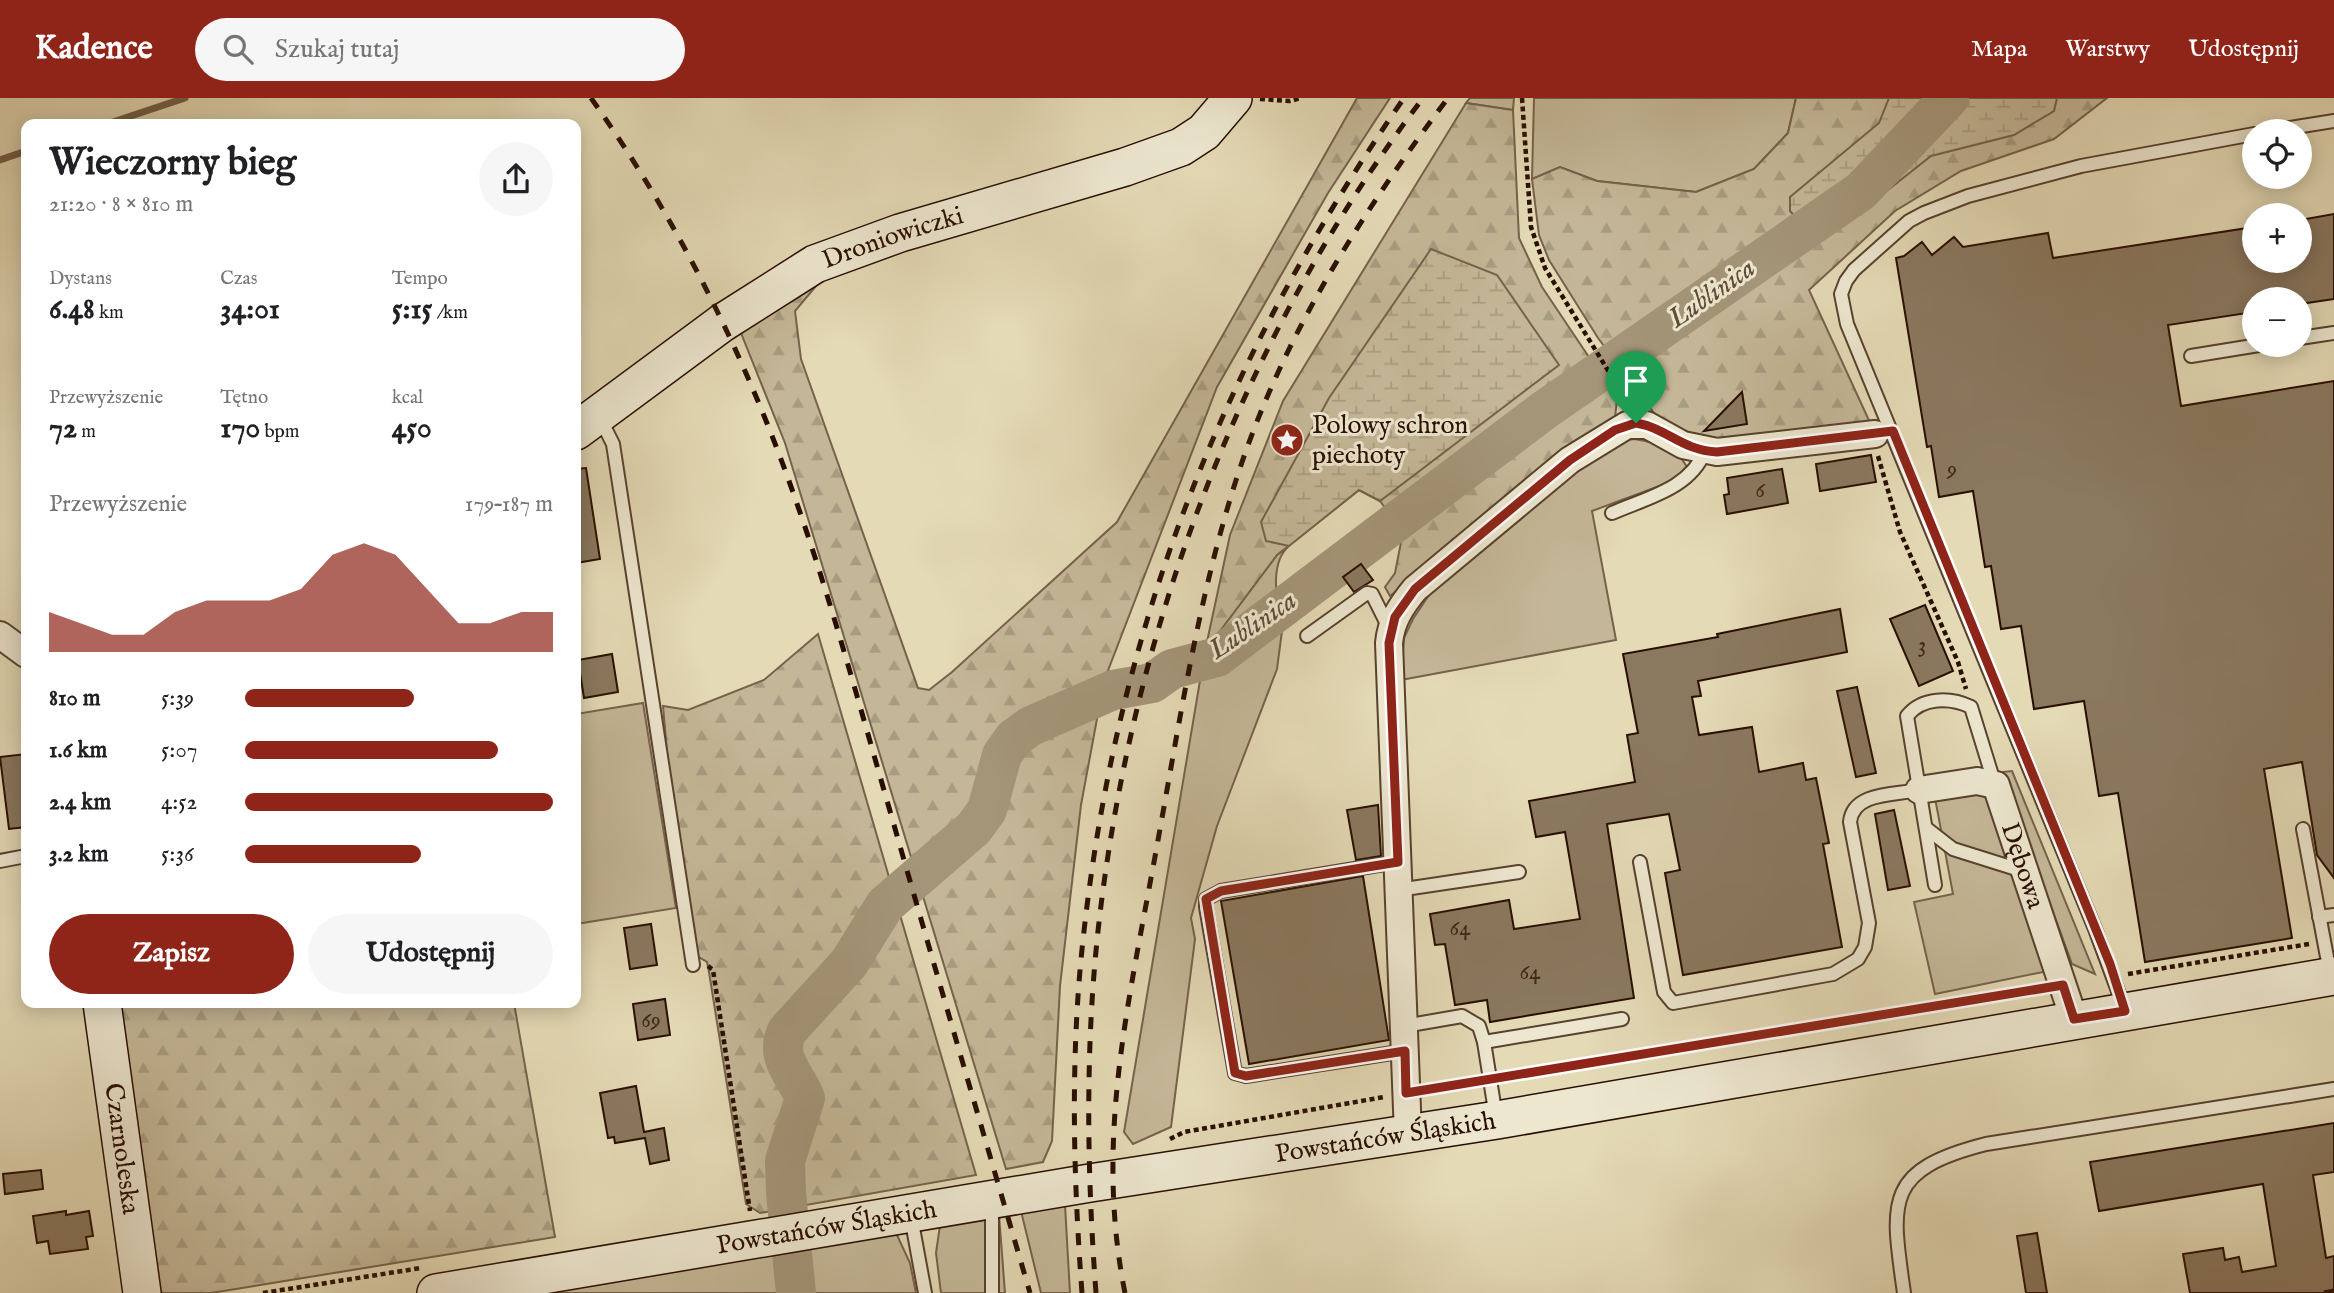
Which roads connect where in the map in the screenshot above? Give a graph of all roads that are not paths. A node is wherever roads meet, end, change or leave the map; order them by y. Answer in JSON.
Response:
{"nodes":[{"id":1,"x":1233,"y":98,"type":"edge"},
{"id":2,"x":2334,"y":121,"type":"edge"},
{"id":3,"x":2312,"y":124,"type":"edge"},
{"id":4,"x":2242,"y":136,"type":"edge"},
{"id":5,"x":2334,"y":333,"type":"edge"},
{"id":6,"x":2312,"y":336,"type":"edge"},
{"id":7,"x":2242,"y":348,"type":"edge"},
{"id":8,"x":2191,"y":356,"type":"dead end"},
{"id":9,"x":587,"y":423,"type":"edge"},
{"id":10,"x":1879,"y":433,"type":"junction"},
{"id":11,"x":1705,"y":452,"type":"junction"},
{"id":12,"x":1612,"y":513,"type":"dead end"},
{"id":13,"x":1391,"y":630,"type":"junction"},
{"id":14,"x":0,"y":635,"type":"edge"},
{"id":15,"x":1307,"y":636,"type":"dead end"},
{"id":16,"x":21,"y":650,"type":"edge"},
{"id":17,"x":1996,"y":785,"type":"junction"},
{"id":18,"x":1919,"y":790,"type":"junction"},
{"id":19,"x":1926,"y":828,"type":"junction"},
{"id":20,"x":2303,"y":829,"type":"dead end"},
{"id":21,"x":21,"y":857,"type":"edge"},
{"id":22,"x":0,"y":861,"type":"edge"},
{"id":23,"x":1398,"y":862,"type":"junction"},
{"id":24,"x":1640,"y":863,"type":"dead end"},
{"id":25,"x":2025,"y":871,"type":"junction"},
{"id":26,"x":1520,"y":872,"type":"dead end"},
{"id":27,"x":1935,"y":885,"type":"dead end"},
{"id":28,"x":1398,"y":890,"type":"junction"},
{"id":29,"x":2334,"y":915,"type":"edge"},
{"id":30,"x":2319,"y":917,"type":"junction"},
{"id":31,"x":693,"y":965,"type":"road end"},
{"id":32,"x":2332,"y":976,"type":"edge"},
{"id":33,"x":103,"y":1008,"type":"edge"},
{"id":34,"x":2125,"y":1011,"type":"junction"},
{"id":35,"x":1622,"y":1019,"type":"dead end"},
{"id":36,"x":2074,"y":1019,"type":"junction"},
{"id":37,"x":1404,"y":1038,"type":"junction"},
{"id":38,"x":1484,"y":1042,"type":"junction"},
{"id":39,"x":2334,"y":1089,"type":"edge"},
{"id":40,"x":1497,"y":1120,"type":"junction"},
{"id":41,"x":1408,"y":1135,"type":"junction"},
{"id":42,"x":992,"y":1200,"type":"junction"},
{"id":43,"x":910,"y":1213,"type":"junction"},
{"id":44,"x":142,"y":1293,"type":"edge"},
{"id":45,"x":436,"y":1293,"type":"edge"},
{"id":46,"x":925,"y":1293,"type":"edge"},
{"id":47,"x":992,"y":1293,"type":"edge"},
{"id":48,"x":1903,"y":1293,"type":"edge"}],
"edges":[{"from":1,"to":9,"type":"main road","name":"Droniowiczki"},
{"from":2,"to":3,"type":"lane"},
{"from":4,"to":10,"type":"lane"},
{"from":5,"to":6,"type":"lane"},
{"from":7,"to":8,"type":"lane"},
{"from":9,"to":31,"type":"lane"},
{"from":10,"to":11,"type":"street"},
{"from":10,"to":34,"type":"lane"},
{"from":11,"to":12,"type":"lane"},
{"from":11,"to":13,"type":"street"},
{"from":13,"to":15,"type":"lane"},
{"from":13,"to":23,"type":"street"},
{"from":14,"to":16,"type":"street"},
{"from":17,"to":18,"type":"street"},
{"from":17,"to":18,"type":"lane"},
{"from":17,"to":25,"type":"street","name":"Dębowa"},
{"from":18,"to":19,"type":"lane"},
{"from":18,"to":24,"type":"lane"},
{"from":19,"to":25,"type":"lane"},
{"from":19,"to":27,"type":"lane"},
{"from":20,"to":30,"type":"lane"},
{"from":21,"to":22,"type":"lane"},
{"from":23,"to":28,"type":"street"},
{"from":23,"to":37,"type":"lane"},
{"from":25,"to":36,"type":"street","name":"Dębowa"},
{"from":26,"to":28,"type":"lane"},
{"from":28,"to":37,"type":"street"},
{"from":29,"to":30,"type":"lane"},
{"from":30,"to":32,"type":"lane"},
{"from":32,"to":34,"type":"main road","name":"Powstańców Śląskich"},
{"from":33,"to":44,"type":"main road","name":"Czarnoleska"},
{"from":34,"to":36,"type":"main road","name":"Powstańców Śląskich"},
{"from":35,"to":38,"type":"lane"},
{"from":36,"to":40,"type":"main road","name":"Powstańców Śląskich"},
{"from":37,"to":38,"type":"lane"},
{"from":37,"to":41,"type":"street"},
{"from":38,"to":40,"type":"lane"},
{"from":39,"to":48,"type":"lane"},
{"from":40,"to":41,"type":"main road","name":"Powstańców Śląskich"},
{"from":41,"to":42,"type":"main road","name":"Powstańców Śląskich"},
{"from":42,"to":43,"type":"main road","name":"Powstańców Śląskich"},
{"from":42,"to":47,"type":"lane"},
{"from":43,"to":45,"type":"main road","name":"Powstańców Śląskich"},
{"from":43,"to":46,"type":"lane"}]}
